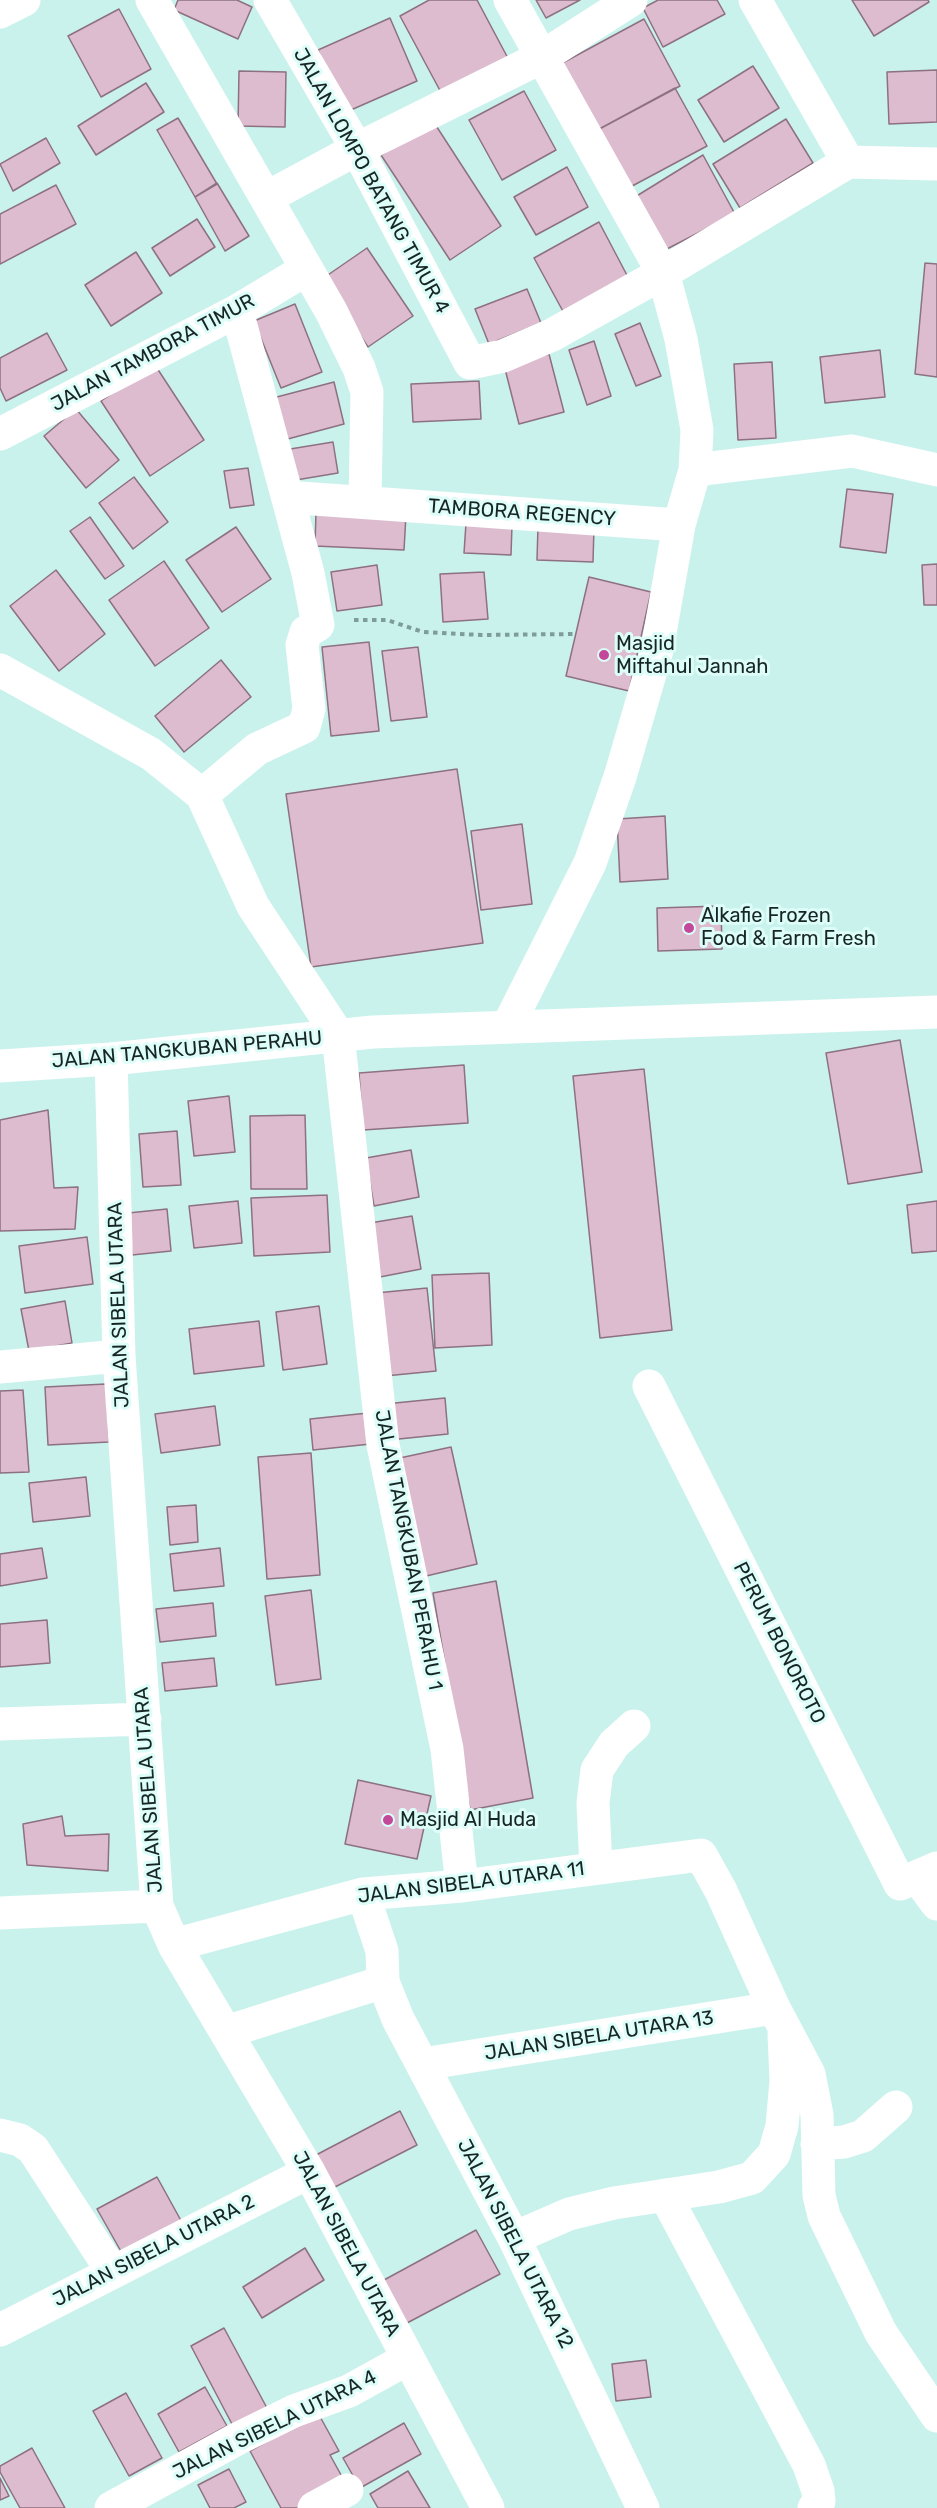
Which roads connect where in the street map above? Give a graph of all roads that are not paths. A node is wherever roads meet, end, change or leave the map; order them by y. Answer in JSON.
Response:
{"nodes":[{"id":1,"x":24,"y":0,"type":"edge"},
{"id":2,"x":152,"y":0,"type":"edge"},
{"id":3,"x":270,"y":0,"type":"edge"},
{"id":4,"x":510,"y":0,"type":"edge"},
{"id":5,"x":631,"y":0,"type":"edge"},
{"id":6,"x":755,"y":0,"type":"edge"},
{"id":7,"x":0,"y":12,"type":"edge"},
{"id":8,"x":542,"y":57,"type":"junction"},
{"id":9,"x":357,"y":149,"type":"junction"},
{"id":10,"x":848,"y":162,"type":"junction"},
{"id":11,"x":937,"y":164,"type":"edge"},
{"id":12,"x":266,"y":198,"type":"junction"},
{"id":13,"x":305,"y":270,"type":"junction"},
{"id":14,"x":663,"y":273,"type":"junction"},
{"id":15,"x":237,"y":311,"type":"junction"},
{"id":16,"x":3,"y":425,"type":"edge"},
{"id":17,"x":695,"y":470,"type":"junction"},
{"id":18,"x":937,"y":470,"type":"edge"},
{"id":19,"x":300,"y":498,"type":"dead end"},
{"id":20,"x":365,"y":501,"type":"junction"},
{"id":21,"x":680,"y":525,"type":"junction"},
{"id":22,"x":0,"y":670,"type":"edge"},
{"id":23,"x":202,"y":795,"type":"junction"},
{"id":24,"x":937,"y":1012,"type":"edge"},
{"id":25,"x":500,"y":1027,"type":"junction"},
{"id":26,"x":338,"y":1035,"type":"junction"},
{"id":27,"x":111,"y":1059,"type":"junction"},
{"id":28,"x":0,"y":1065,"type":"edge"},
{"id":29,"x":119,"y":1356,"type":"junction"},
{"id":30,"x":0,"y":1368,"type":"edge"},
{"id":31,"x":649,"y":1386,"type":"dead end"},
{"id":32,"x":145,"y":1719,"type":"junction"},
{"id":33,"x":0,"y":1724,"type":"edge"},
{"id":34,"x":634,"y":1726,"type":"dead end"},
{"id":35,"x":596,"y":1868,"type":"junction"},
{"id":36,"x":927,"y":1872,"type":"edge"},
{"id":37,"x":462,"y":1886,"type":"junction"},
{"id":38,"x":363,"y":1894,"type":"junction"},
{"id":39,"x":937,"y":1904,"type":"edge"},
{"id":40,"x":157,"y":1906,"type":"junction"},
{"id":41,"x":0,"y":1913,"type":"edge"},
{"id":42,"x":174,"y":1944,"type":"junction"},
{"id":43,"x":383,"y":1982,"type":"junction"},
{"id":44,"x":778,"y":2015,"type":"junction"},
{"id":45,"x":226,"y":2032,"type":"junction"},
{"id":46,"x":423,"y":2064,"type":"junction"},
{"id":47,"x":896,"y":2108,"type":"dead end"},
{"id":48,"x":0,"y":2135,"type":"edge"},
{"id":49,"x":818,"y":2144,"type":"junction"},
{"id":50,"x":309,"y":2172,"type":"junction"},
{"id":51,"x":665,"y":2195,"type":"junction"},
{"id":52,"x":514,"y":2238,"type":"junction"},
{"id":53,"x":112,"y":2271,"type":"junction"},
{"id":54,"x":0,"y":2330,"type":"edge"},
{"id":55,"x":407,"y":2359,"type":"junction"},
{"id":56,"x":937,"y":2416,"type":"edge"},
{"id":57,"x":347,"y":2490,"type":"dead end"},
{"id":58,"x":111,"y":2508,"type":"edge"},
{"id":59,"x":314,"y":2508,"type":"edge"},
{"id":60,"x":488,"y":2508,"type":"edge"},
{"id":61,"x":643,"y":2508,"type":"edge"},
{"id":62,"x":814,"y":2508,"type":"edge"}],
"edges":[{"from":1,"to":7,"type":"street"},
{"from":2,"to":12,"type":"street"},
{"from":3,"to":9,"type":"street","name":"JALAN LOMPO BATANG TIMUR 4"},
{"from":4,"to":8,"type":"street"},
{"from":5,"to":8,"type":"street"},
{"from":6,"to":10,"type":"street"},
{"from":8,"to":9,"type":"street"},
{"from":8,"to":14,"type":"street"},
{"from":9,"to":12,"type":"street"},
{"from":9,"to":14,"type":"street","name":"JALAN LOMPO BATANG TIMUR 4"},
{"from":10,"to":11,"type":"street"},
{"from":10,"to":14,"type":"street"},
{"from":12,"to":13,"type":"street"},
{"from":13,"to":15,"type":"street","name":"JALAN TAMBORA TIMUR"},
{"from":13,"to":20,"type":"street"},
{"from":14,"to":17,"type":"street"},
{"from":15,"to":16,"type":"street","name":"JALAN TAMBORA TIMUR"},
{"from":15,"to":23,"type":"street"},
{"from":17,"to":18,"type":"street"},
{"from":17,"to":21,"type":"street"},
{"from":19,"to":20,"type":"street","name":"TAMBORA REGENCY"},
{"from":20,"to":21,"type":"street","name":"TAMBORA REGENCY"},
{"from":21,"to":25,"type":"street"},
{"from":22,"to":23,"type":"street"},
{"from":23,"to":26,"type":"street"},
{"from":24,"to":25,"type":"street","name":"JALAN TANGKUBAN PERAHU"},
{"from":25,"to":26,"type":"street","name":"JALAN TANGKUBAN PERAHU"},
{"from":26,"to":27,"type":"street","name":"JALAN TANGKUBAN PERAHU"},
{"from":26,"to":37,"type":"street","name":"JALAN TANGKUBAN PERAHU 1"},
{"from":27,"to":28,"type":"street","name":"JALAN TANGKUBAN PERAHU"},
{"from":27,"to":29,"type":"street","name":"JALAN SIBELA UTARA"},
{"from":29,"to":30,"type":"street"},
{"from":29,"to":32,"type":"street","name":"JALAN SIBELA UTARA"},
{"from":31,"to":36,"type":"street","name":"PERUM BONOROTO"},
{"from":32,"to":33,"type":"street"},
{"from":32,"to":40,"type":"street","name":"JALAN SIBELA UTARA"},
{"from":34,"to":35,"type":"street"},
{"from":35,"to":37,"type":"street","name":"JALAN SIBELA UTARA 11"},
{"from":35,"to":44,"type":"street","name":"JALAN SIBELA UTARA 11"},
{"from":36,"to":39,"type":"street","name":"PERUM BONOROTO"},
{"from":37,"to":38,"type":"street","name":"JALAN SIBELA UTARA 11"},
{"from":38,"to":42,"type":"street","name":"JALAN SIBELA UTARA 11"},
{"from":38,"to":43,"type":"street"},
{"from":40,"to":41,"type":"street"},
{"from":40,"to":42,"type":"street","name":"JALAN SIBELA UTARA"},
{"from":42,"to":45,"type":"street","name":"JALAN SIBELA UTARA"},
{"from":43,"to":45,"type":"street"},
{"from":43,"to":46,"type":"street","name":"JALAN SIBELA UTARA 12"},
{"from":44,"to":46,"type":"street","name":"JALAN SIBELA UTARA 13"},
{"from":44,"to":49,"type":"street"},
{"from":44,"to":51,"type":"street"},
{"from":45,"to":50,"type":"street","name":"JALAN SIBELA UTARA"},
{"from":46,"to":52,"type":"street","name":"JALAN SIBELA UTARA 12"},
{"from":47,"to":49,"type":"street"},
{"from":48,"to":53,"type":"street"},
{"from":49,"to":56,"type":"street"},
{"from":50,"to":53,"type":"street","name":"JALAN SIBELA UTARA 2"},
{"from":50,"to":55,"type":"street","name":"JALAN SIBELA UTARA"},
{"from":51,"to":52,"type":"street"},
{"from":51,"to":62,"type":"street"},
{"from":52,"to":61,"type":"street","name":"JALAN SIBELA UTARA 12"},
{"from":53,"to":54,"type":"street","name":"JALAN SIBELA UTARA 2"},
{"from":55,"to":58,"type":"street","name":"JALAN SIBELA UTARA 4"},
{"from":55,"to":60,"type":"street","name":"JALAN SIBELA UTARA"},
{"from":57,"to":59,"type":"street"}]}
